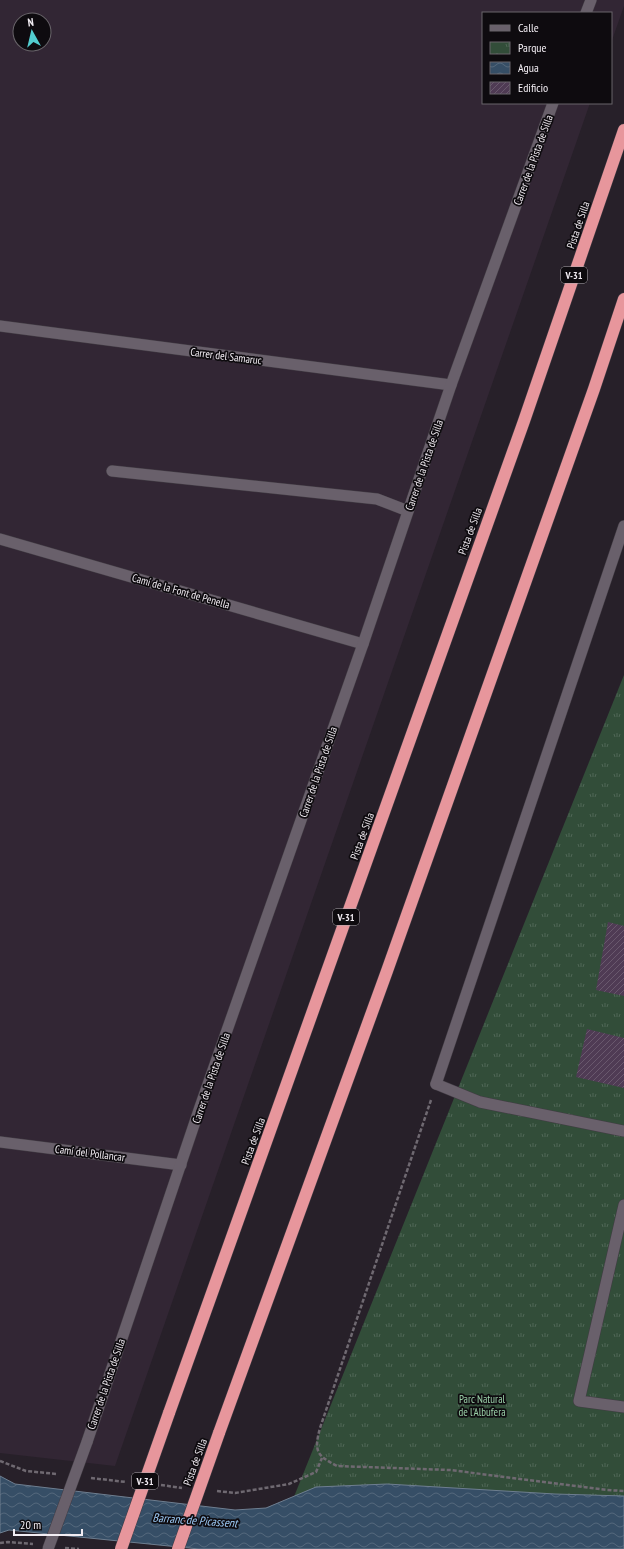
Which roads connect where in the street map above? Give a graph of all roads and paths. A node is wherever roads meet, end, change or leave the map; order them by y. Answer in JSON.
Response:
{"nodes":[{"id":1,"x":590,"y":0,"type":"edge"},
{"id":2,"x":586,"y":12,"type":"edge"},
{"id":3,"x":553,"y":104,"type":"edge"},
{"id":4,"x":624,"y":130,"type":"edge"},
{"id":5,"x":624,"y":300,"type":"edge"},
{"id":6,"x":0,"y":326,"type":"edge"},
{"id":7,"x":451,"y":385,"type":"junction"},
{"id":8,"x":112,"y":471,"type":"dead end"},
{"id":9,"x":408,"y":511,"type":"junction"},
{"id":10,"x":624,"y":526,"type":"edge"},
{"id":11,"x":0,"y":539,"type":"edge"},
{"id":12,"x":363,"y":644,"type":"junction"},
{"id":13,"x":436,"y":1084,"type":"junction"},
{"id":14,"x":624,"y":1132,"type":"edge"},
{"id":15,"x":0,"y":1142,"type":"edge"},
{"id":16,"x":181,"y":1165,"type":"junction"},
{"id":17,"x":624,"y":1205,"type":"edge"},
{"id":18,"x":624,"y":1407,"type":"edge"},
{"id":19,"x":624,"y":1491,"type":"edge"},
{"id":20,"x":48,"y":1549,"type":"edge"},
{"id":21,"x":121,"y":1549,"type":"edge"},
{"id":22,"x":178,"y":1549,"type":"edge"}],
"edges":[{"from":1,"to":2,"type":"street"},
{"from":3,"to":7,"type":"street","name":"Carrer de la Pista de Silla"},
{"from":4,"to":21,"type":"highway","name":"Pista de Silla","number":"V-31","bridge":true},
{"from":5,"to":22,"type":"highway","name":"Pista de Silla","bridge":true},
{"from":6,"to":7,"type":"street","name":"Carrer del Samaruc"},
{"from":7,"to":9,"type":"street","name":"Carrer de la Pista de Silla"},
{"from":8,"to":9,"type":"street"},
{"from":9,"to":12,"type":"street","name":"Carrer de la Pista de Silla"},
{"from":10,"to":13,"type":"street"},
{"from":11,"to":12,"type":"street","name":"Camí de la Font de Penella"},
{"from":12,"to":16,"type":"street","name":"Carrer de la Pista de Silla"},
{"from":13,"to":14,"type":"street"},
{"from":13,"to":19,"type":"path"},
{"from":15,"to":16,"type":"street","name":"Camí del Pollancar"},
{"from":16,"to":20,"type":"street","name":"Carrer de la Pista de Silla","bridge":true},
{"from":17,"to":18,"type":"street"}]}
